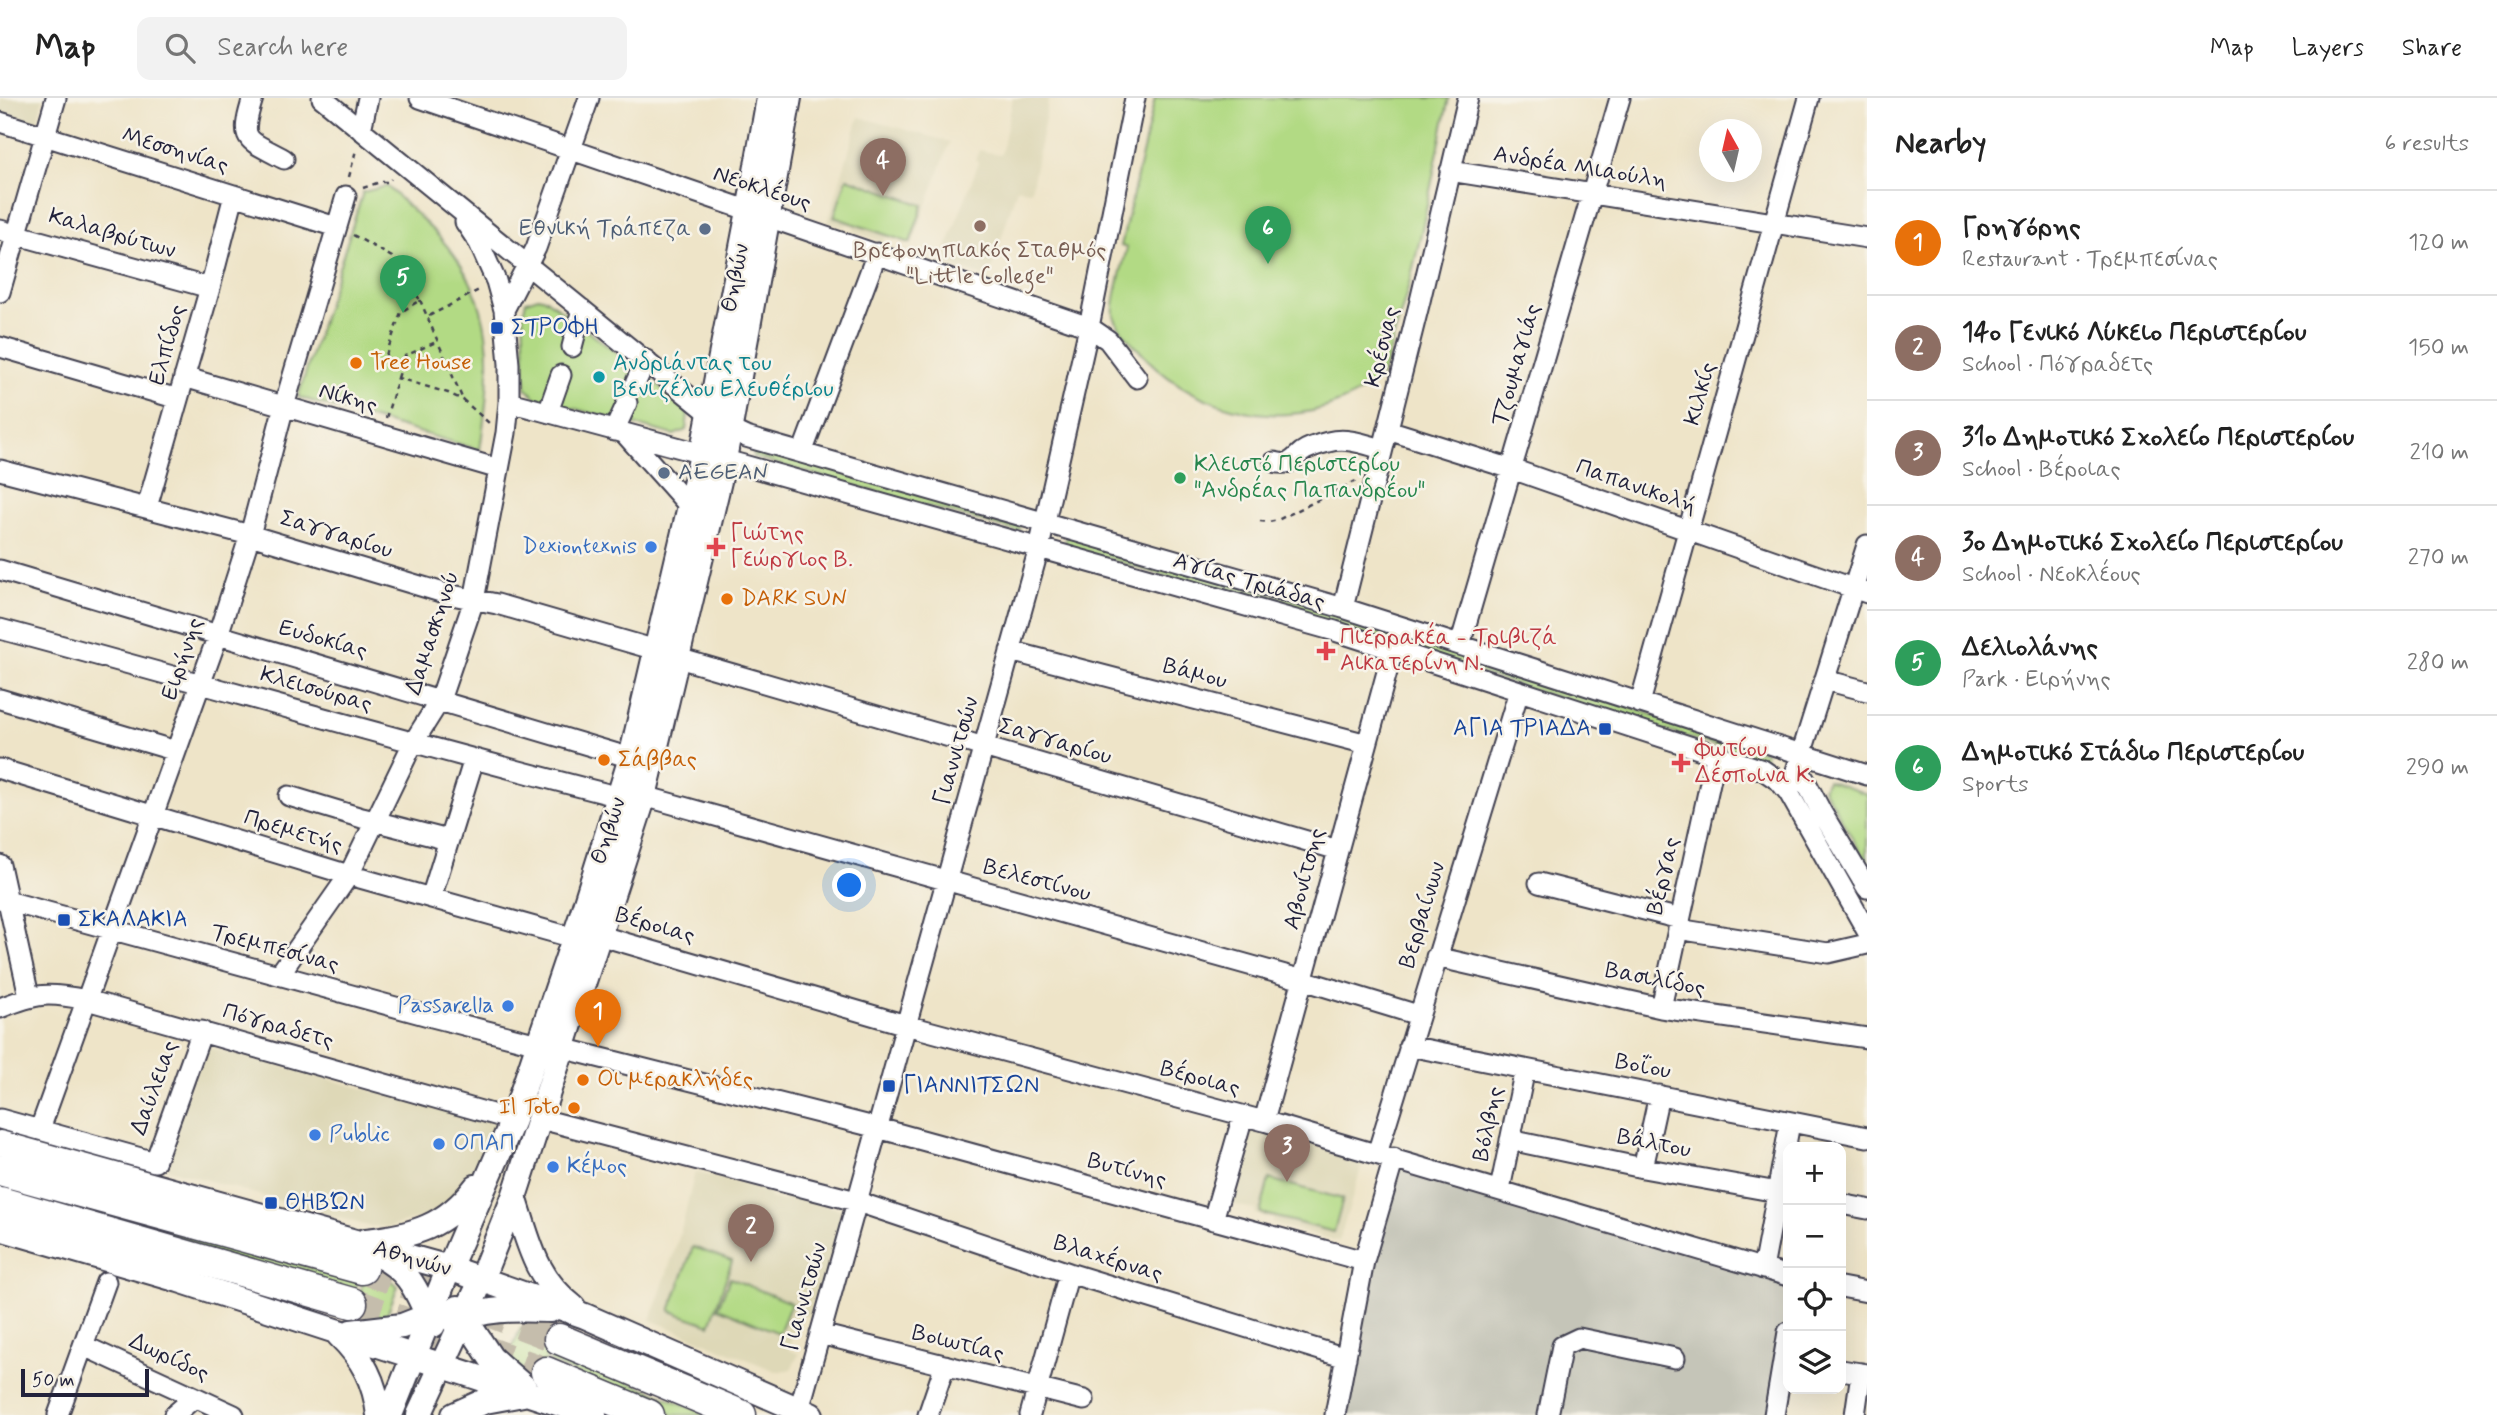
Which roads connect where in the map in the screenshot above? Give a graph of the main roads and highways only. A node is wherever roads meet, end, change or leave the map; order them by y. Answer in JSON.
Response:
{"nodes":[{"id":1,"x":769,"y":98,"type":"edge"},
{"id":2,"x":789,"y":98,"type":"edge"},
{"id":3,"x":758,"y":214,"type":"junction"},
{"id":4,"x":713,"y":458,"type":"junction"},
{"id":5,"x":667,"y":654,"type":"junction"},
{"id":6,"x":632,"y":797,"type":"junction"},
{"id":7,"x":550,"y":1046,"type":"junction"},
{"id":8,"x":0,"y":1143,"type":"edge"},
{"id":9,"x":492,"y":1167,"type":"junction"},
{"id":10,"x":0,"y":1170,"type":"edge"},
{"id":11,"x":514,"y":1197,"type":"junction"},
{"id":12,"x":0,"y":1202,"type":"edge"},
{"id":13,"x":0,"y":1227,"type":"edge"},
{"id":14,"x":358,"y":1256,"type":"junction"},
{"id":15,"x":461,"y":1291,"type":"junction"},
{"id":16,"x":352,"y":1303,"type":"tunnel mouth"},
{"id":17,"x":585,"y":1316,"type":"junction"},
{"id":18,"x":336,"y":1332,"type":"junction"},
{"id":19,"x":559,"y":1339,"type":"tunnel mouth"},
{"id":20,"x":431,"y":1345,"type":"junction"},
{"id":21,"x":539,"y":1382,"type":"junction"},
{"id":22,"x":805,"y":1413,"type":"edge"},
{"id":23,"x":379,"y":1415,"type":"edge"},
{"id":24,"x":390,"y":1415,"type":"edge"},
{"id":25,"x":418,"y":1415,"type":"edge"},
{"id":26,"x":454,"y":1415,"type":"edge"},
{"id":27,"x":594,"y":1415,"type":"edge"},
{"id":28,"x":649,"y":1415,"type":"edge"},
{"id":29,"x":741,"y":1415,"type":"edge"}],
"edges":[{"from":1,"to":3,"type":"main road","name":"Θηβών"},
{"from":2,"to":3,"type":"main road","name":"Θηβών"},
{"from":3,"to":4,"type":"main road","name":"Θηβών"},
{"from":3,"to":4,"type":"main road","name":"Θηβών"},
{"from":4,"to":5,"type":"main road","name":"Θηβών"},
{"from":4,"to":5,"type":"main road","name":"Θηβών"},
{"from":5,"to":6,"type":"main road","name":"Θηβών"},
{"from":5,"to":6,"type":"main road","name":"Θηβών"},
{"from":6,"to":7,"type":"main road","name":"Θηβών"},
{"from":7,"to":9,"type":"main road","name":"Θηβών"},
{"from":7,"to":11,"type":"main road","name":"Θηβών"},
{"from":8,"to":14,"type":"main road","name":"Αθηνών"},
{"from":9,"to":14,"type":"main road"},
{"from":9,"to":15,"type":"main road","name":"Θηβών"},
{"from":10,"to":14,"type":"highway","name":"Αθηνών"},
{"from":11,"to":15,"type":"main road","name":"Θηβών"},
{"from":11,"to":17,"type":"main road"},
{"from":12,"to":16,"type":"highway"},
{"from":13,"to":18,"type":"main road"},
{"from":14,"to":15,"type":"main road","name":"Αθηνών"},
{"from":14,"to":20,"type":"main road"},
{"from":15,"to":17,"type":"main road","name":"Αθηνών"},
{"from":15,"to":17,"type":"main road"},
{"from":15,"to":20,"type":"main road","name":"Θηβών"},
{"from":15,"to":20,"type":"main road","name":"Θηβών"},
{"from":15,"to":21,"type":"main road"},
{"from":17,"to":22,"type":"main road","name":"Αθηνών"},
{"from":18,"to":20,"type":"main road"},
{"from":18,"to":20,"type":"main road"},
{"from":18,"to":23,"type":"main road"},
{"from":19,"to":29,"type":"highway"},
{"from":20,"to":21,"type":"main road"},
{"from":20,"to":24,"type":"main road","name":"Θηβών"},
{"from":20,"to":25,"type":"main road","name":"Θηβών"},
{"from":21,"to":26,"type":"main road"},
{"from":21,"to":27,"type":"main road"},
{"from":21,"to":28,"type":"highway"}]}
